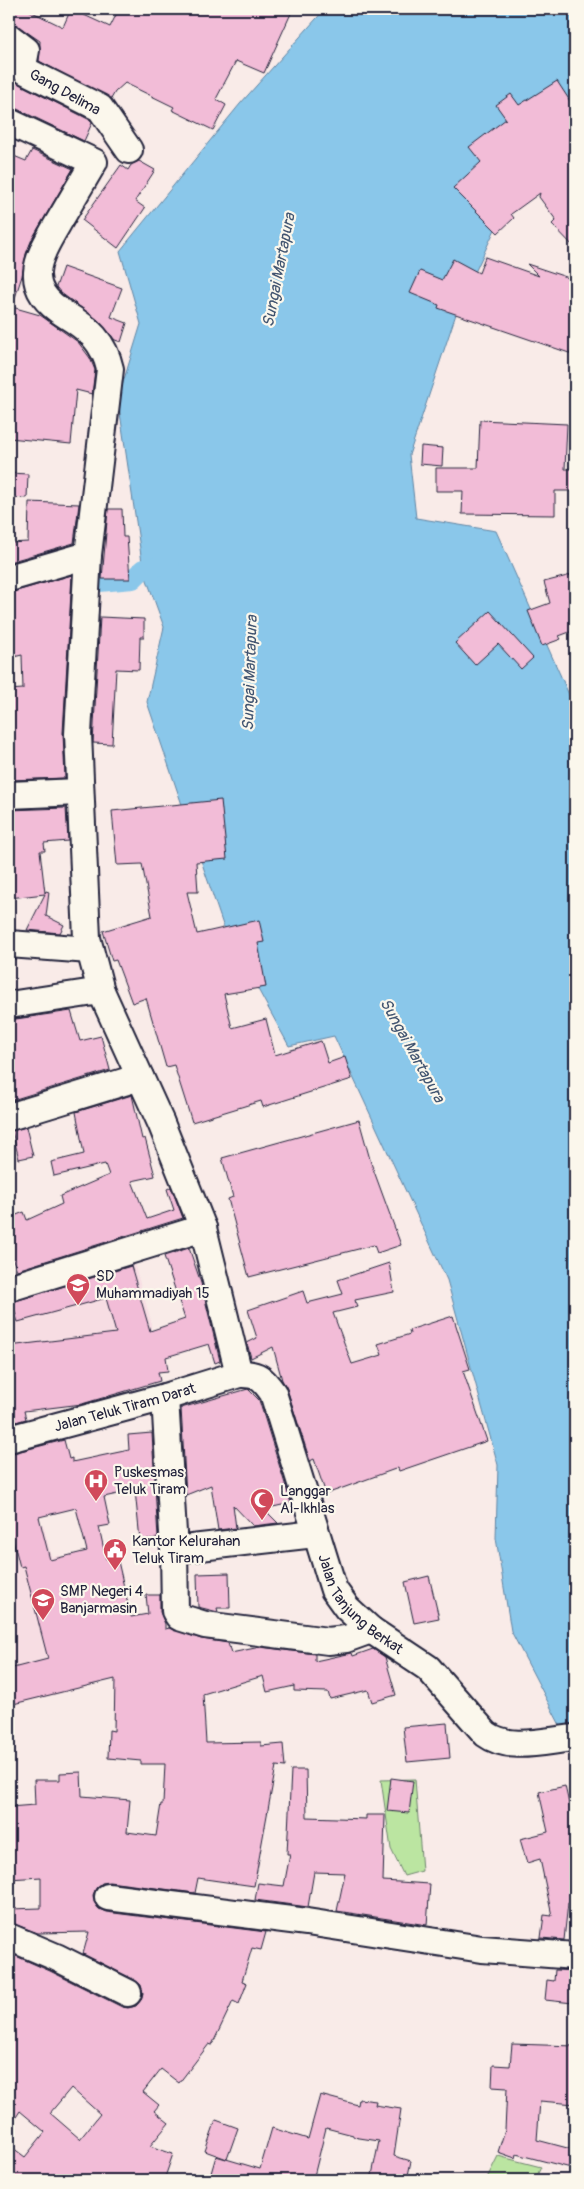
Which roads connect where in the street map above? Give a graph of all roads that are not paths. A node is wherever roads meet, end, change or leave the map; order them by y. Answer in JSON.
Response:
{"nodes":[{"id":1,"x":9,"y":37,"type":"edge"},
{"id":2,"x":9,"y":122,"type":"edge"},
{"id":3,"x":129,"y":150,"type":"dead end"},
{"id":4,"x":87,"y":562,"type":"junction"},
{"id":5,"x":9,"y":578,"type":"edge"},
{"id":6,"x":79,"y":792,"type":"junction"},
{"id":7,"x":9,"y":796,"type":"edge"},
{"id":8,"x":9,"y":944,"type":"edge"},
{"id":9,"x":90,"y":950,"type":"junction"},
{"id":10,"x":101,"y":991,"type":"junction"},
{"id":11,"x":9,"y":1005,"type":"edge"},
{"id":12,"x":140,"y":1077,"type":"junction"},
{"id":13,"x":9,"y":1117,"type":"edge"},
{"id":14,"x":203,"y":1228,"type":"junction"},
{"id":15,"x":9,"y":1288,"type":"edge"},
{"id":16,"x":239,"y":1374,"type":"junction"},
{"id":17,"x":166,"y":1397,"type":"junction"},
{"id":18,"x":9,"y":1439,"type":"edge"},
{"id":19,"x":315,"y":1534,"type":"junction"},
{"id":20,"x":174,"y":1550,"type":"junction"},
{"id":21,"x":372,"y":1630,"type":"junction"},
{"id":22,"x":575,"y":1738,"type":"edge"},
{"id":23,"x":108,"y":1897,"type":"dead end"},
{"id":24,"x":9,"y":1937,"type":"edge"},
{"id":25,"x":575,"y":1956,"type":"edge"},
{"id":26,"x":128,"y":1993,"type":"dead end"}],
"edges":[{"from":1,"to":3,"type":"street","name":"Gang Delima"},
{"from":2,"to":4,"type":"street"},
{"from":4,"to":5,"type":"street"},
{"from":4,"to":6,"type":"street"},
{"from":6,"to":7,"type":"street"},
{"from":6,"to":9,"type":"street"},
{"from":8,"to":9,"type":"street"},
{"from":9,"to":10,"type":"street"},
{"from":10,"to":11,"type":"street"},
{"from":10,"to":12,"type":"street"},
{"from":12,"to":13,"type":"street"},
{"from":12,"to":14,"type":"street"},
{"from":14,"to":15,"type":"street"},
{"from":14,"to":16,"type":"street"},
{"from":16,"to":17,"type":"street","name":"Jalan Teluk Tiram Darat"},
{"from":16,"to":19,"type":"street","name":"Jalan Tanjung Berkat"},
{"from":17,"to":18,"type":"street","name":"Jalan Teluk Tiram Darat"},
{"from":17,"to":20,"type":"street"},
{"from":19,"to":20,"type":"street"},
{"from":19,"to":21,"type":"street","name":"Jalan Tanjung Berkat"},
{"from":20,"to":21,"type":"street"},
{"from":21,"to":22,"type":"street","name":"Jalan Tanjung Berkat"},
{"from":23,"to":25,"type":"street"},
{"from":24,"to":26,"type":"street"}]}
